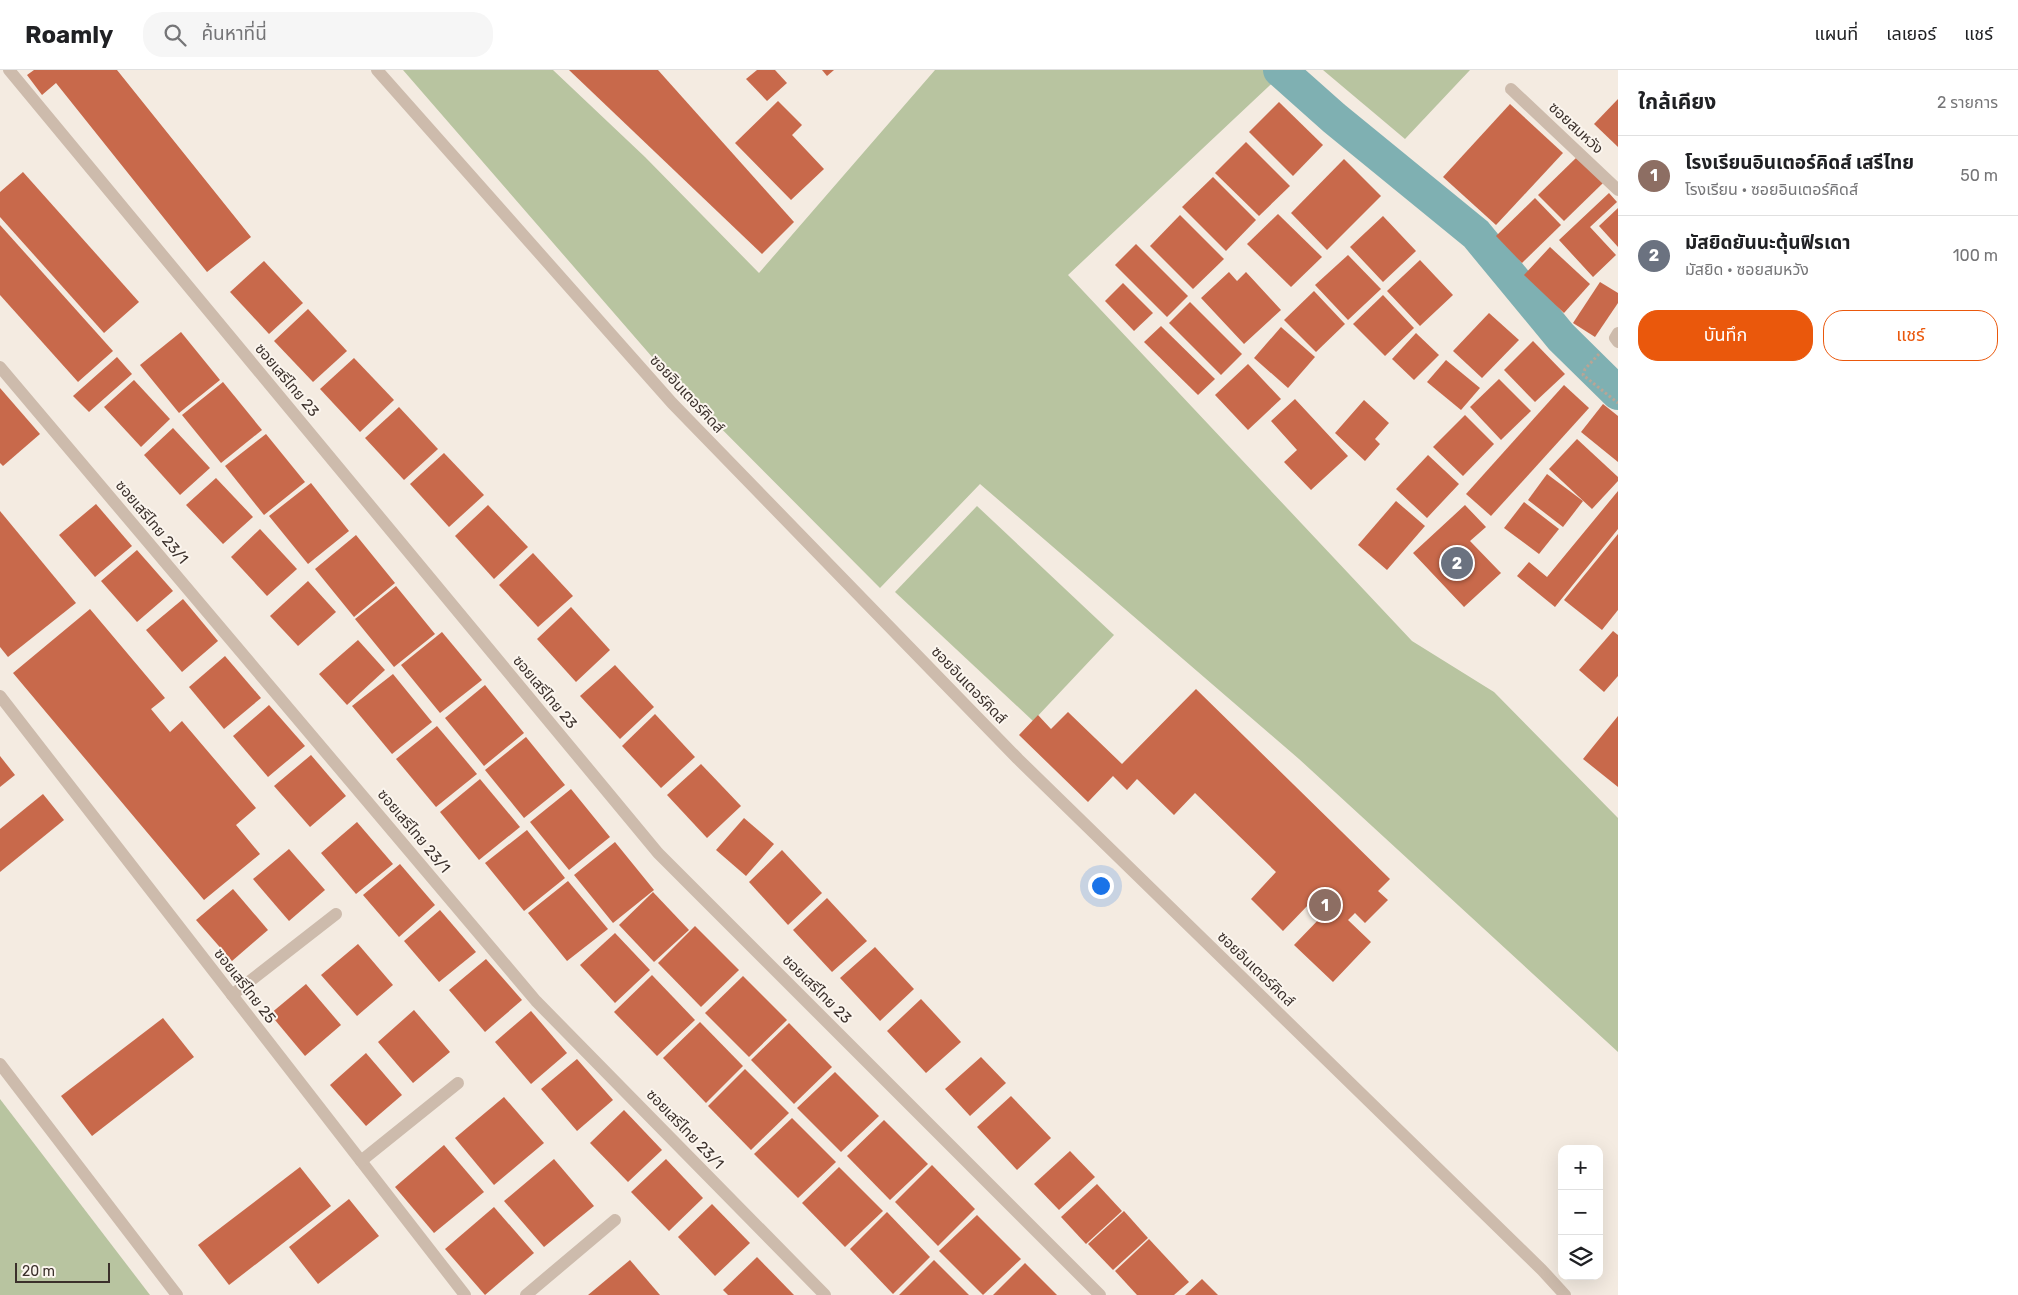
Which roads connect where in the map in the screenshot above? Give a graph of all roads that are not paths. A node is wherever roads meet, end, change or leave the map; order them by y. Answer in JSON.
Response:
{"nodes":[{"id":1,"x":9,"y":70,"type":"edge"},
{"id":2,"x":377,"y":70,"type":"edge"},
{"id":3,"x":1511,"y":90,"type":"dead end"},
{"id":4,"x":1618,"y":190,"type":"edge"},
{"id":5,"x":0,"y":367,"type":"edge"},
{"id":6,"x":0,"y":696,"type":"edge"},
{"id":7,"x":336,"y":914,"type":"dead end"},
{"id":8,"x":232,"y":995,"type":"junction"},
{"id":9,"x":0,"y":1064,"type":"edge"},
{"id":10,"x":458,"y":1083,"type":"dead end"},
{"id":11,"x":361,"y":1161,"type":"junction"},
{"id":12,"x":614,"y":1220,"type":"dead end"},
{"id":13,"x":177,"y":1295,"type":"edge"},
{"id":14,"x":465,"y":1295,"type":"edge"},
{"id":15,"x":526,"y":1295,"type":"edge"},
{"id":16,"x":825,"y":1295,"type":"edge"},
{"id":17,"x":1100,"y":1295,"type":"edge"},
{"id":18,"x":1565,"y":1295,"type":"edge"}],
"edges":[{"from":1,"to":17,"type":"street","name":"ซอยเสรีไทย 23"},
{"from":2,"to":18,"type":"street","name":"ซอยอินเตอร์คิดส์"},
{"from":3,"to":4,"type":"street","name":"ซอยสมหวัง"},
{"from":5,"to":16,"type":"street","name":"ซอยเสรีไทย 23/1"},
{"from":6,"to":8,"type":"street","name":"ซอยเสรีไทย 25"},
{"from":7,"to":8,"type":"street"},
{"from":8,"to":11,"type":"street","name":"ซอยเสรีไทย 25"},
{"from":9,"to":13,"type":"street"},
{"from":10,"to":11,"type":"street"},
{"from":11,"to":14,"type":"street","name":"ซอยเสรีไทย 25"},
{"from":12,"to":15,"type":"street"}]}
